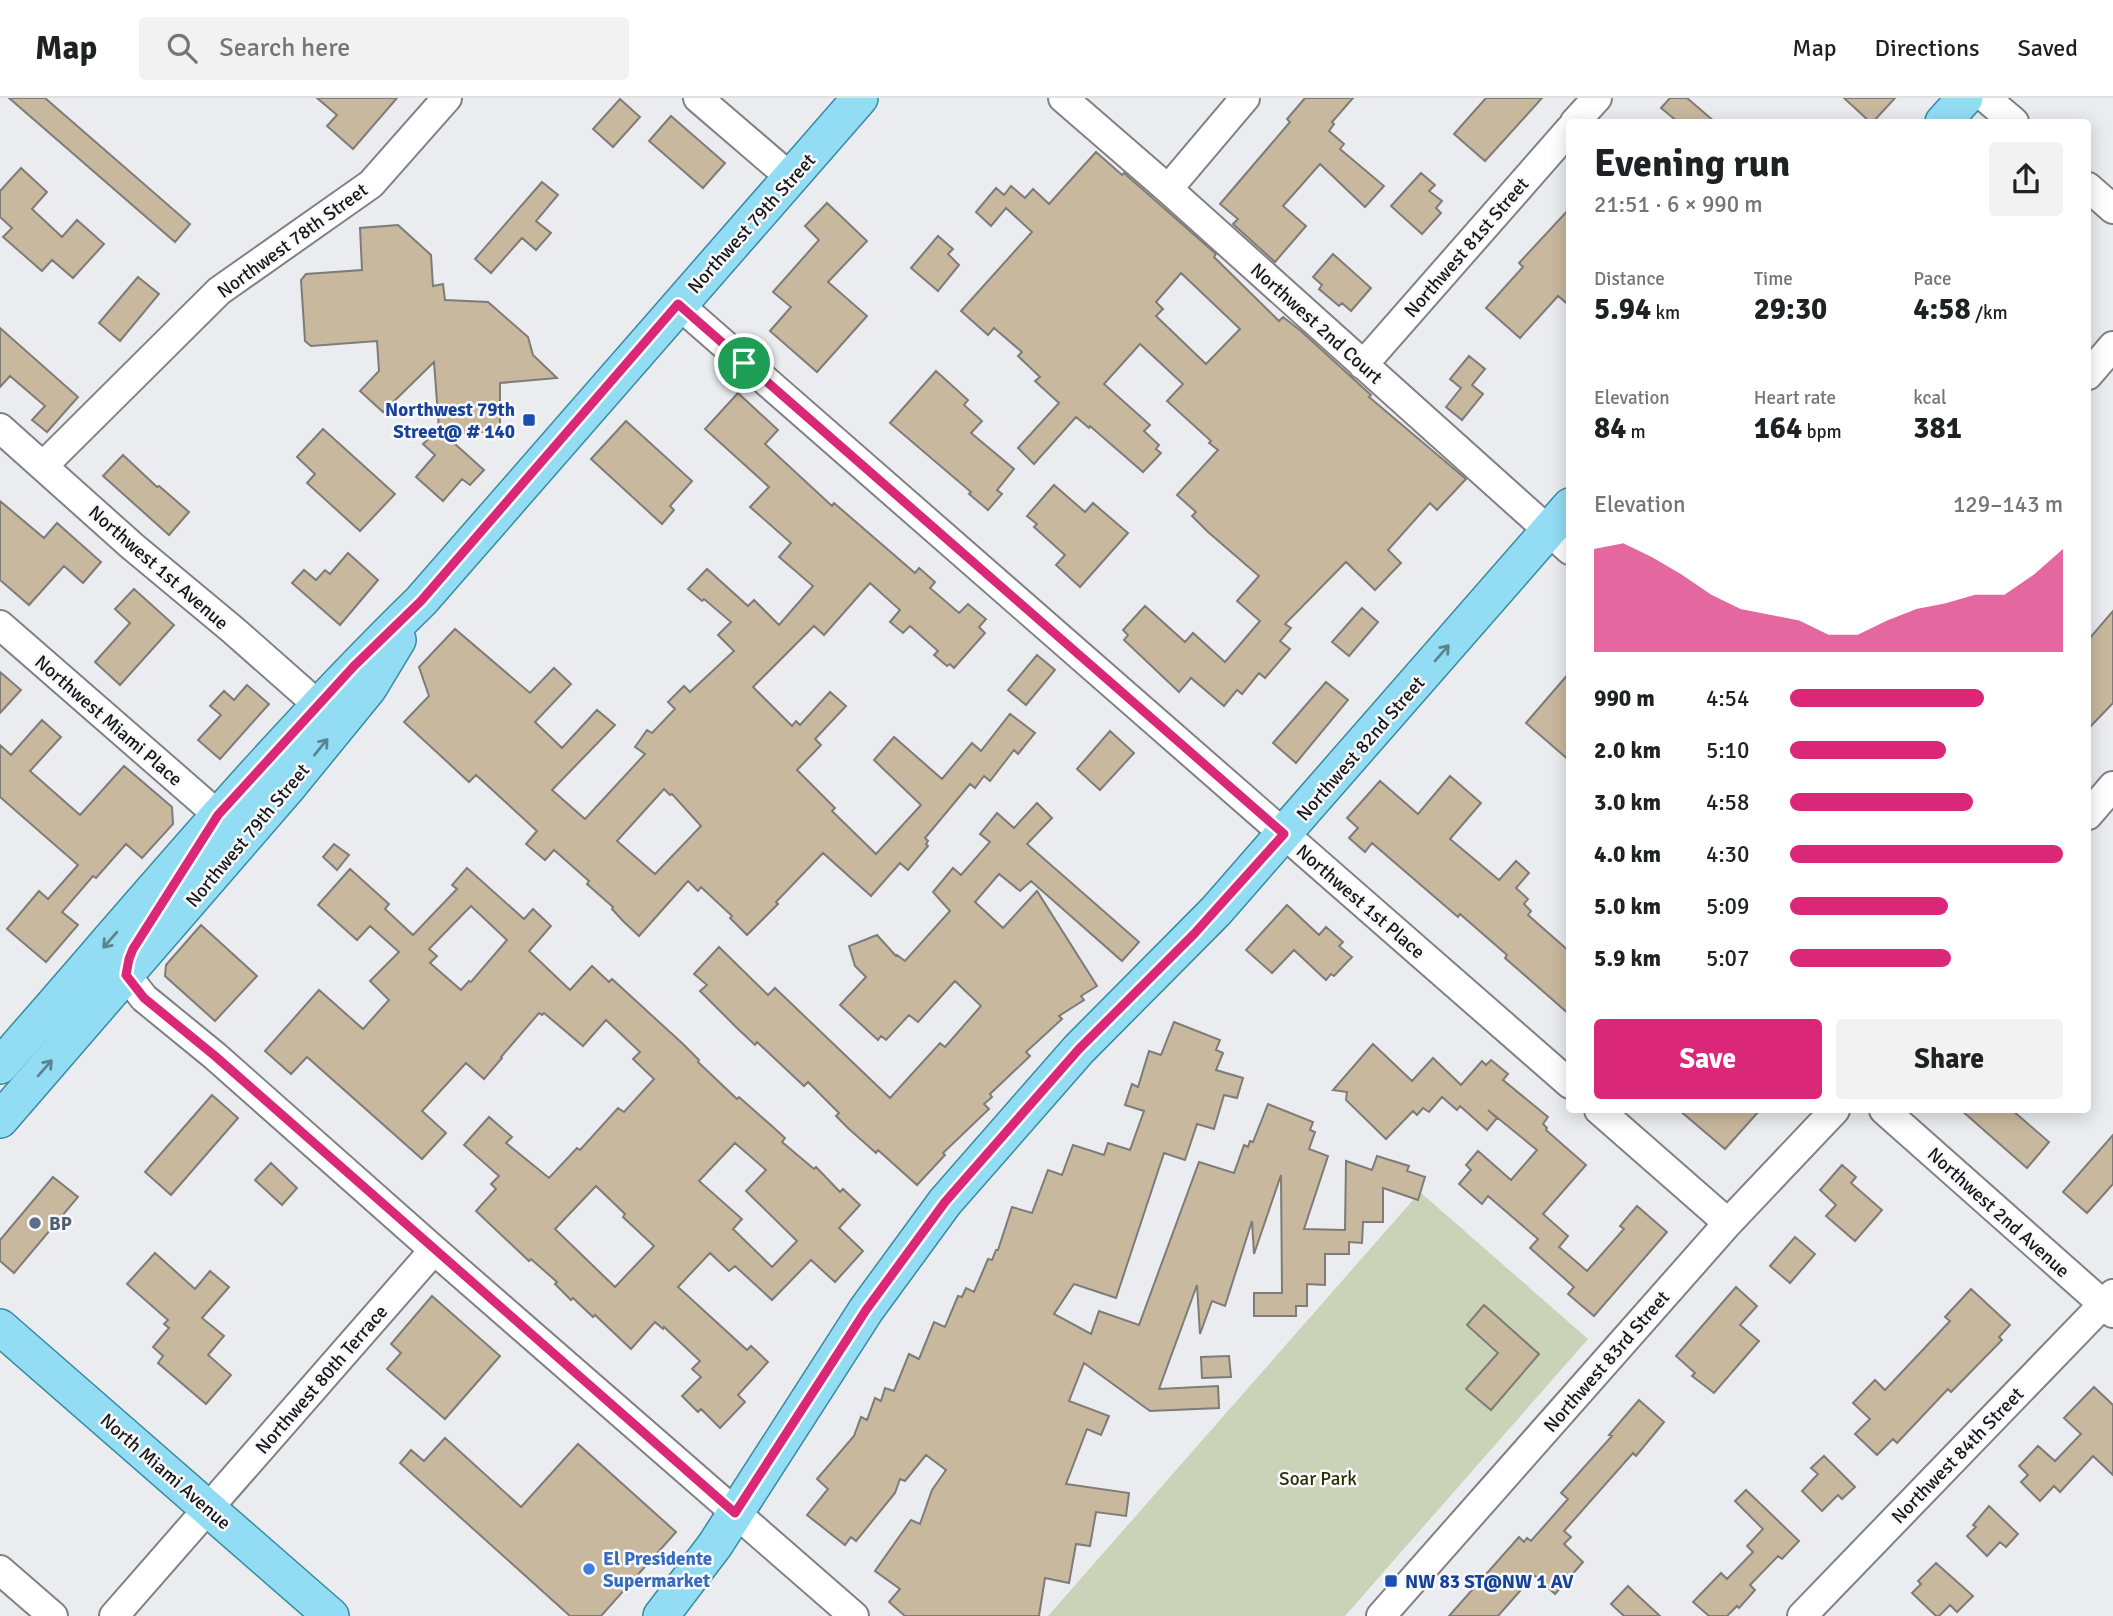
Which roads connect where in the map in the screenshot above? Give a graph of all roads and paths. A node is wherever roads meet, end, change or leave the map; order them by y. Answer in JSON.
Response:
{"nodes":[{"id":1,"x":447,"y":98,"type":"edge"},
{"id":2,"x":698,"y":98,"type":"edge"},
{"id":3,"x":860,"y":98,"type":"edge"},
{"id":4,"x":1063,"y":98,"type":"edge"},
{"id":5,"x":1245,"y":98,"type":"edge"},
{"id":6,"x":1597,"y":98,"type":"edge"},
{"id":7,"x":1965,"y":98,"type":"edge"},
{"id":8,"x":1986,"y":98,"type":"edge"},
{"id":9,"x":1578,"y":119,"type":"edge"},
{"id":10,"x":1946,"y":119,"type":"edge"},
{"id":11,"x":2010,"y":119,"type":"edge"},
{"id":12,"x":1566,"y":134,"type":"edge"},
{"id":13,"x":790,"y":177,"type":"junction"},
{"id":14,"x":1168,"y":188,"type":"junction"},
{"id":15,"x":2091,"y":190,"type":"edge"},
{"id":16,"x":2113,"y":209,"type":"edge"},
{"id":17,"x":678,"y":304,"type":"junction"},
{"id":18,"x":2113,"y":346,"type":"edge"},
{"id":19,"x":1363,"y":365,"type":"junction"},
{"id":20,"x":2091,"y":372,"type":"edge"},
{"id":21,"x":0,"y":428,"type":"edge"},
{"id":22,"x":43,"y":466,"type":"junction"},
{"id":23,"x":1563,"y":529,"type":"edge"},
{"id":24,"x":421,"y":601,"type":"junction"},
{"id":25,"x":0,"y":625,"type":"edge"},
{"id":26,"x":318,"y":705,"type":"junction"},
{"id":27,"x":2113,"y":786,"type":"edge"},
{"id":28,"x":2091,"y":812,"type":"edge"},
{"id":29,"x":218,"y":815,"type":"junction"},
{"id":30,"x":1284,"y":834,"type":"junction"},
{"id":31,"x":126,"y":975,"type":"junction"},
{"id":32,"x":0,"y":1066,"type":"edge"},
{"id":33,"x":1566,"y":1081,"type":"edge"},
{"id":34,"x":1602,"y":1113,"type":"edge"},
{"id":35,"x":1832,"y":1113,"type":"edge"},
{"id":36,"x":1887,"y":1113,"type":"edge"},
{"id":37,"x":0,"y":1120,"type":"edge"},
{"id":38,"x":1728,"y":1223,"type":"junction"},
{"id":39,"x":434,"y":1250,"type":"junction"},
{"id":40,"x":2109,"y":1304,"type":"edge"},
{"id":41,"x":0,"y":1327,"type":"edge"},
{"id":42,"x":208,"y":1508,"type":"junction"},
{"id":43,"x":735,"y":1513,"type":"junction"},
{"id":44,"x":0,"y":1570,"type":"edge"},
{"id":45,"x":1391,"y":1612,"type":"edge"},
{"id":46,"x":52,"y":1616,"type":"edge"},
{"id":47,"x":114,"y":1616,"type":"edge"},
{"id":48,"x":331,"y":1616,"type":"edge"},
{"id":49,"x":660,"y":1616,"type":"edge"},
{"id":50,"x":854,"y":1616,"type":"edge"},
{"id":51,"x":1802,"y":1616,"type":"edge"}],
"edges":[{"from":1,"to":22,"type":"street","name":"Northwest 78th Street"},
{"from":2,"to":13,"type":"street"},
{"from":3,"to":13,"type":"main road","name":"Northwest 79th Street"},
{"from":4,"to":14,"type":"street","name":"Northwest 2nd Court"},
{"from":5,"to":14,"type":"street"},
{"from":6,"to":9,"type":"street"},
{"from":7,"to":10,"type":"main road"},
{"from":8,"to":11,"type":"street"},
{"from":12,"to":19,"type":"street","name":"Northwest 81st Street"},
{"from":13,"to":17,"type":"main road","name":"Northwest 79th Street"},
{"from":14,"to":19,"type":"street","name":"Northwest 2nd Court"},
{"from":15,"to":16,"type":"street"},
{"from":17,"to":24,"type":"main road","name":"Northwest 79th Street"},
{"from":17,"to":30,"type":"street","name":"Northwest 1st Place"},
{"from":18,"to":20,"type":"street"},
{"from":19,"to":23,"type":"street","name":"Northwest 2nd Court"},
{"from":21,"to":22,"type":"street","name":"Northwest 1st Avenue"},
{"from":22,"to":26,"type":"street","name":"Northwest 1st Avenue"},
{"from":30,"to":23,"type":"main road","name":"Northwest 82nd Street","one_way":true},
{"from":24,"to":26,"type":"main road","name":"Northwest 79th Street"},
{"from":31,"to":24,"type":"main road","name":"Northwest 79th Street","one_way":true},
{"from":25,"to":29,"type":"street","name":"Northwest Miami Place"},
{"from":26,"to":29,"type":"main road","name":"Northwest 79th Street"},
{"from":27,"to":28,"type":"street"},
{"from":29,"to":31,"type":"main road"},
{"from":29,"to":32,"type":"main road","name":"Northwest 79th Street","one_way":true},
{"from":30,"to":33,"type":"street","name":"Northwest 1st Place"},
{"from":30,"to":43,"type":"main road","name":"Northwest 82nd Street"},
{"from":37,"to":31,"type":"main road","name":"Northwest 79th Street","one_way":true},
{"from":31,"to":39,"type":"street"},
{"from":34,"to":38,"type":"street"},
{"from":35,"to":38,"type":"street","name":"Northwest 83rd Street"},
{"from":36,"to":40,"type":"street","name":"Northwest 2nd Avenue"},
{"from":38,"to":45,"type":"street","name":"Northwest 83rd Street"},
{"from":39,"to":42,"type":"street","name":"Northwest 80th Terrace"},
{"from":39,"to":43,"type":"street"},
{"from":40,"to":51,"type":"street","name":"Northwest 84th Street"},
{"from":41,"to":42,"type":"main road","name":"North Miami Avenue"},
{"from":42,"to":47,"type":"street","name":"Northwest 80th Terrace"},
{"from":42,"to":48,"type":"main road","name":"North Miami Avenue"},
{"from":43,"to":49,"type":"main road","name":"Northwest 82nd Street"},
{"from":43,"to":50,"type":"street"},
{"from":44,"to":46,"type":"street"}]}
